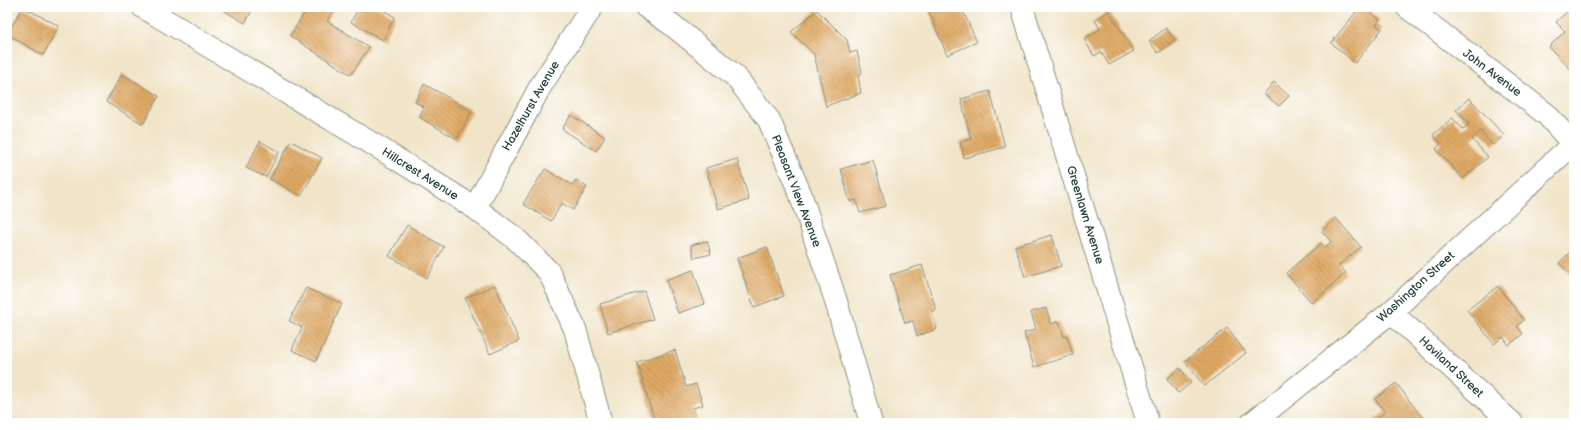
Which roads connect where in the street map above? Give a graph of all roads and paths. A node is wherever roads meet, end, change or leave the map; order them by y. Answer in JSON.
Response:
{"nodes":[{"id":1,"x":143,"y":7,"type":"edge"},
{"id":2,"x":592,"y":7,"type":"edge"},
{"id":3,"x":646,"y":7,"type":"edge"},
{"id":4,"x":1022,"y":7,"type":"edge"},
{"id":5,"x":1407,"y":7,"type":"edge"},
{"id":6,"x":1573,"y":143,"type":"edge"},
{"id":7,"x":475,"y":208,"type":"junction"},
{"id":8,"x":1391,"y":312,"type":"junction"},
{"id":9,"x":601,"y":423,"type":"edge"},
{"id":10,"x":871,"y":423,"type":"edge"},
{"id":11,"x":1148,"y":423,"type":"edge"},
{"id":12,"x":1252,"y":423,"type":"edge"},
{"id":13,"x":1512,"y":423,"type":"edge"}],
"edges":[{"from":1,"to":7,"type":"street","name":"Hillcrest Avenue"},
{"from":2,"to":7,"type":"street","name":"Hazelhurst Avenue"},
{"from":3,"to":10,"type":"street","name":"Pleasant View Avenue"},
{"from":4,"to":11,"type":"street","name":"Greenlawn Avenue"},
{"from":5,"to":6,"type":"street","name":"John Avenue"},
{"from":6,"to":8,"type":"street","name":"Washington Street"},
{"from":7,"to":9,"type":"street","name":"Hillcrest Avenue"},
{"from":8,"to":12,"type":"street","name":"Washington Street"},
{"from":8,"to":13,"type":"street","name":"Haviland Street"}]}
